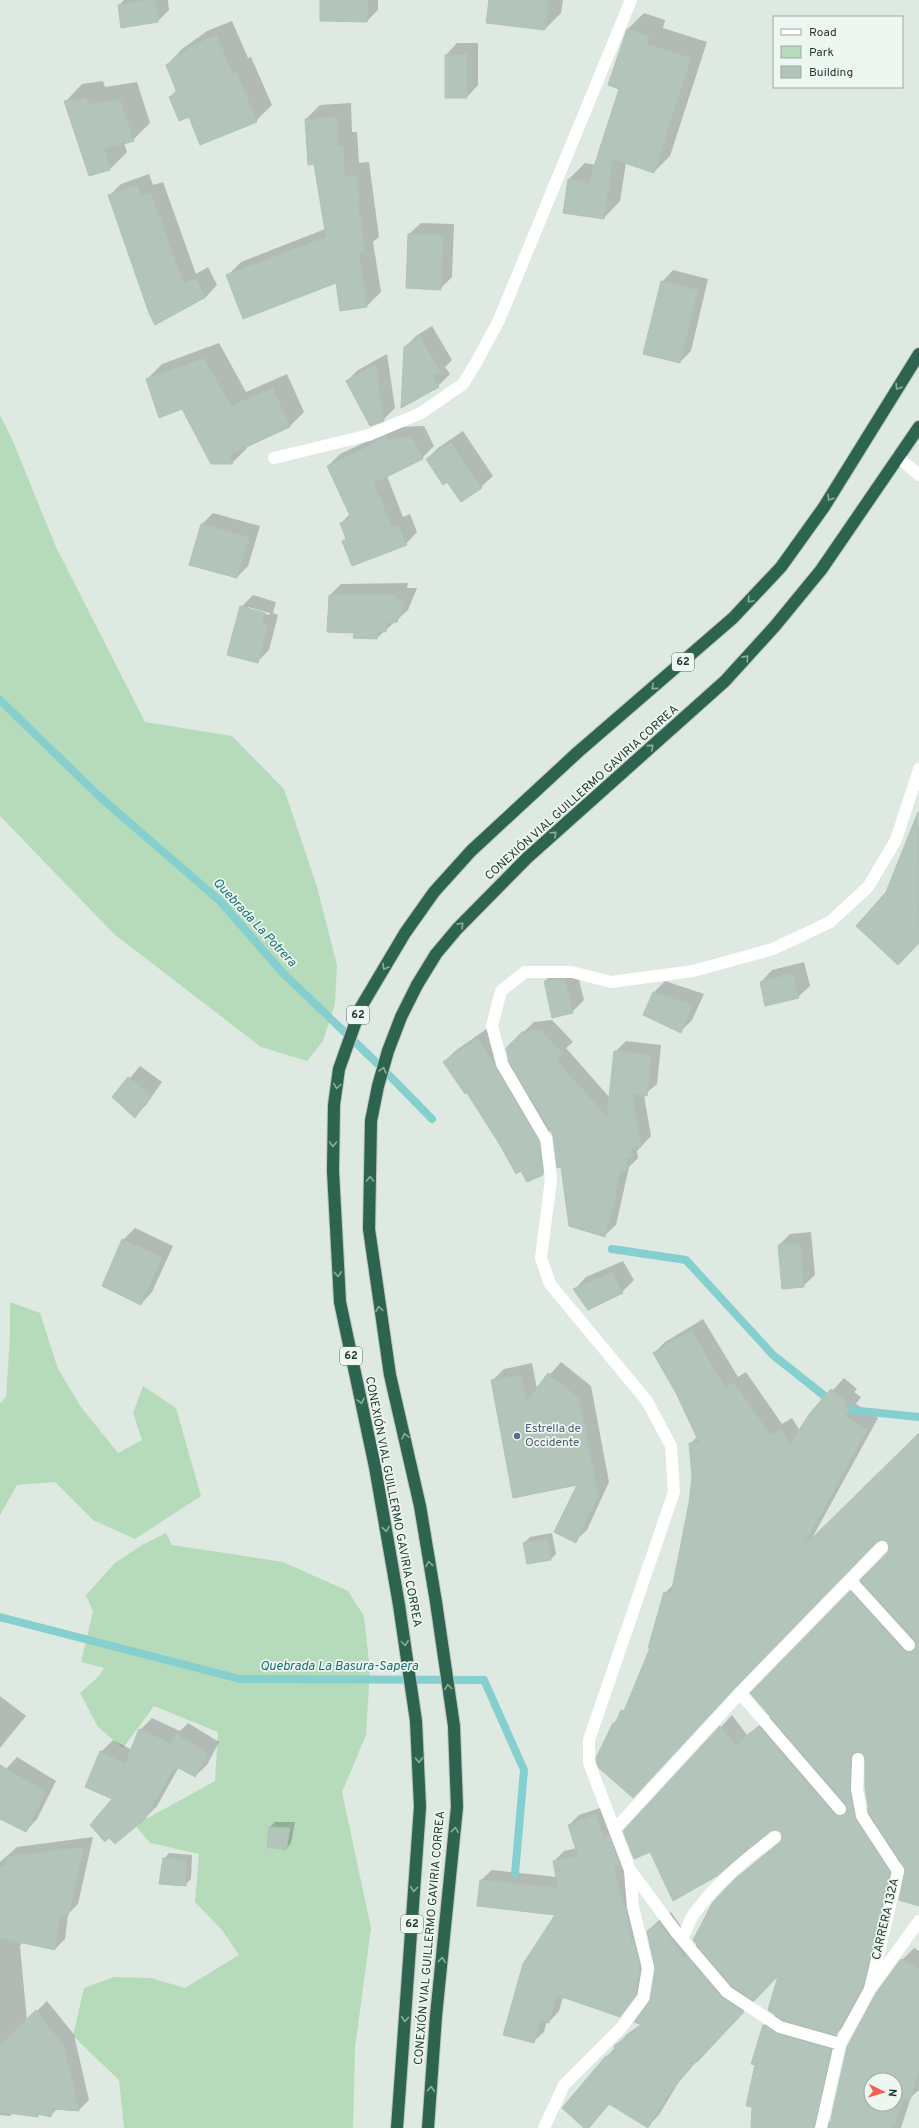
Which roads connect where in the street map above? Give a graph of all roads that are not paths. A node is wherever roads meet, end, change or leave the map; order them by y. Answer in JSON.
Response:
{"nodes":[{"id":1,"x":630,"y":0,"type":"edge"},
{"id":2,"x":919,"y":354,"type":"edge"},
{"id":3,"x":919,"y":427,"type":"edge"},
{"id":4,"x":274,"y":458,"type":"dead end"},
{"id":5,"x":898,"y":458,"type":"junction"},
{"id":6,"x":919,"y":475,"type":"edge"},
{"id":7,"x":919,"y":769,"type":"edge"},
{"id":8,"x":882,"y":1547,"type":"dead end"},
{"id":9,"x":850,"y":1580,"type":"junction"},
{"id":10,"x":909,"y":1645,"type":"dead end"},
{"id":11,"x":740,"y":1693,"type":"junction"},
{"id":12,"x":858,"y":1759,"type":"dead end"},
{"id":13,"x":840,"y":1809,"type":"dead end"},
{"id":14,"x":614,"y":1829,"type":"junction"},
{"id":15,"x":775,"y":1837,"type":"dead end"},
{"id":16,"x":630,"y":1870,"type":"junction"},
{"id":17,"x":919,"y":1921,"type":"edge"},
{"id":18,"x":682,"y":1939,"type":"junction"},
{"id":19,"x":870,"y":1989,"type":"junction"},
{"id":20,"x":840,"y":2044,"type":"junction"},
{"id":21,"x":397,"y":2128,"type":"edge"},
{"id":22,"x":428,"y":2128,"type":"edge"},
{"id":23,"x":544,"y":2128,"type":"edge"},
{"id":24,"x":821,"y":2128,"type":"edge"}],
"edges":[{"from":1,"to":4,"type":"street"},
{"from":2,"to":21,"type":"highway","name":"CONEXIÓN VIAL GUILLERMO GAVIRIA CORREA","number":"62","one_way":true},
{"from":3,"to":5,"type":"highway","name":"CONEXIÓN VIAL GUILLERMO GAVIRIA CORREA"},
{"from":5,"to":6,"type":"street"},
{"from":22,"to":5,"type":"highway","name":"CONEXIÓN VIAL GUILLERMO GAVIRIA CORREA","one_way":true},
{"from":7,"to":14,"type":"street"},
{"from":8,"to":9,"type":"street"},
{"from":9,"to":10,"type":"street"},
{"from":9,"to":11,"type":"street"},
{"from":11,"to":13,"type":"street"},
{"from":11,"to":14,"type":"street"},
{"from":12,"to":19,"type":"street","name":"CARRERA 132A"},
{"from":14,"to":16,"type":"street"},
{"from":15,"to":18,"type":"street"},
{"from":16,"to":18,"type":"street"},
{"from":16,"to":23,"type":"street"},
{"from":17,"to":19,"type":"street"},
{"from":18,"to":20,"type":"street"},
{"from":19,"to":20,"type":"street"},
{"from":20,"to":24,"type":"street"}]}
